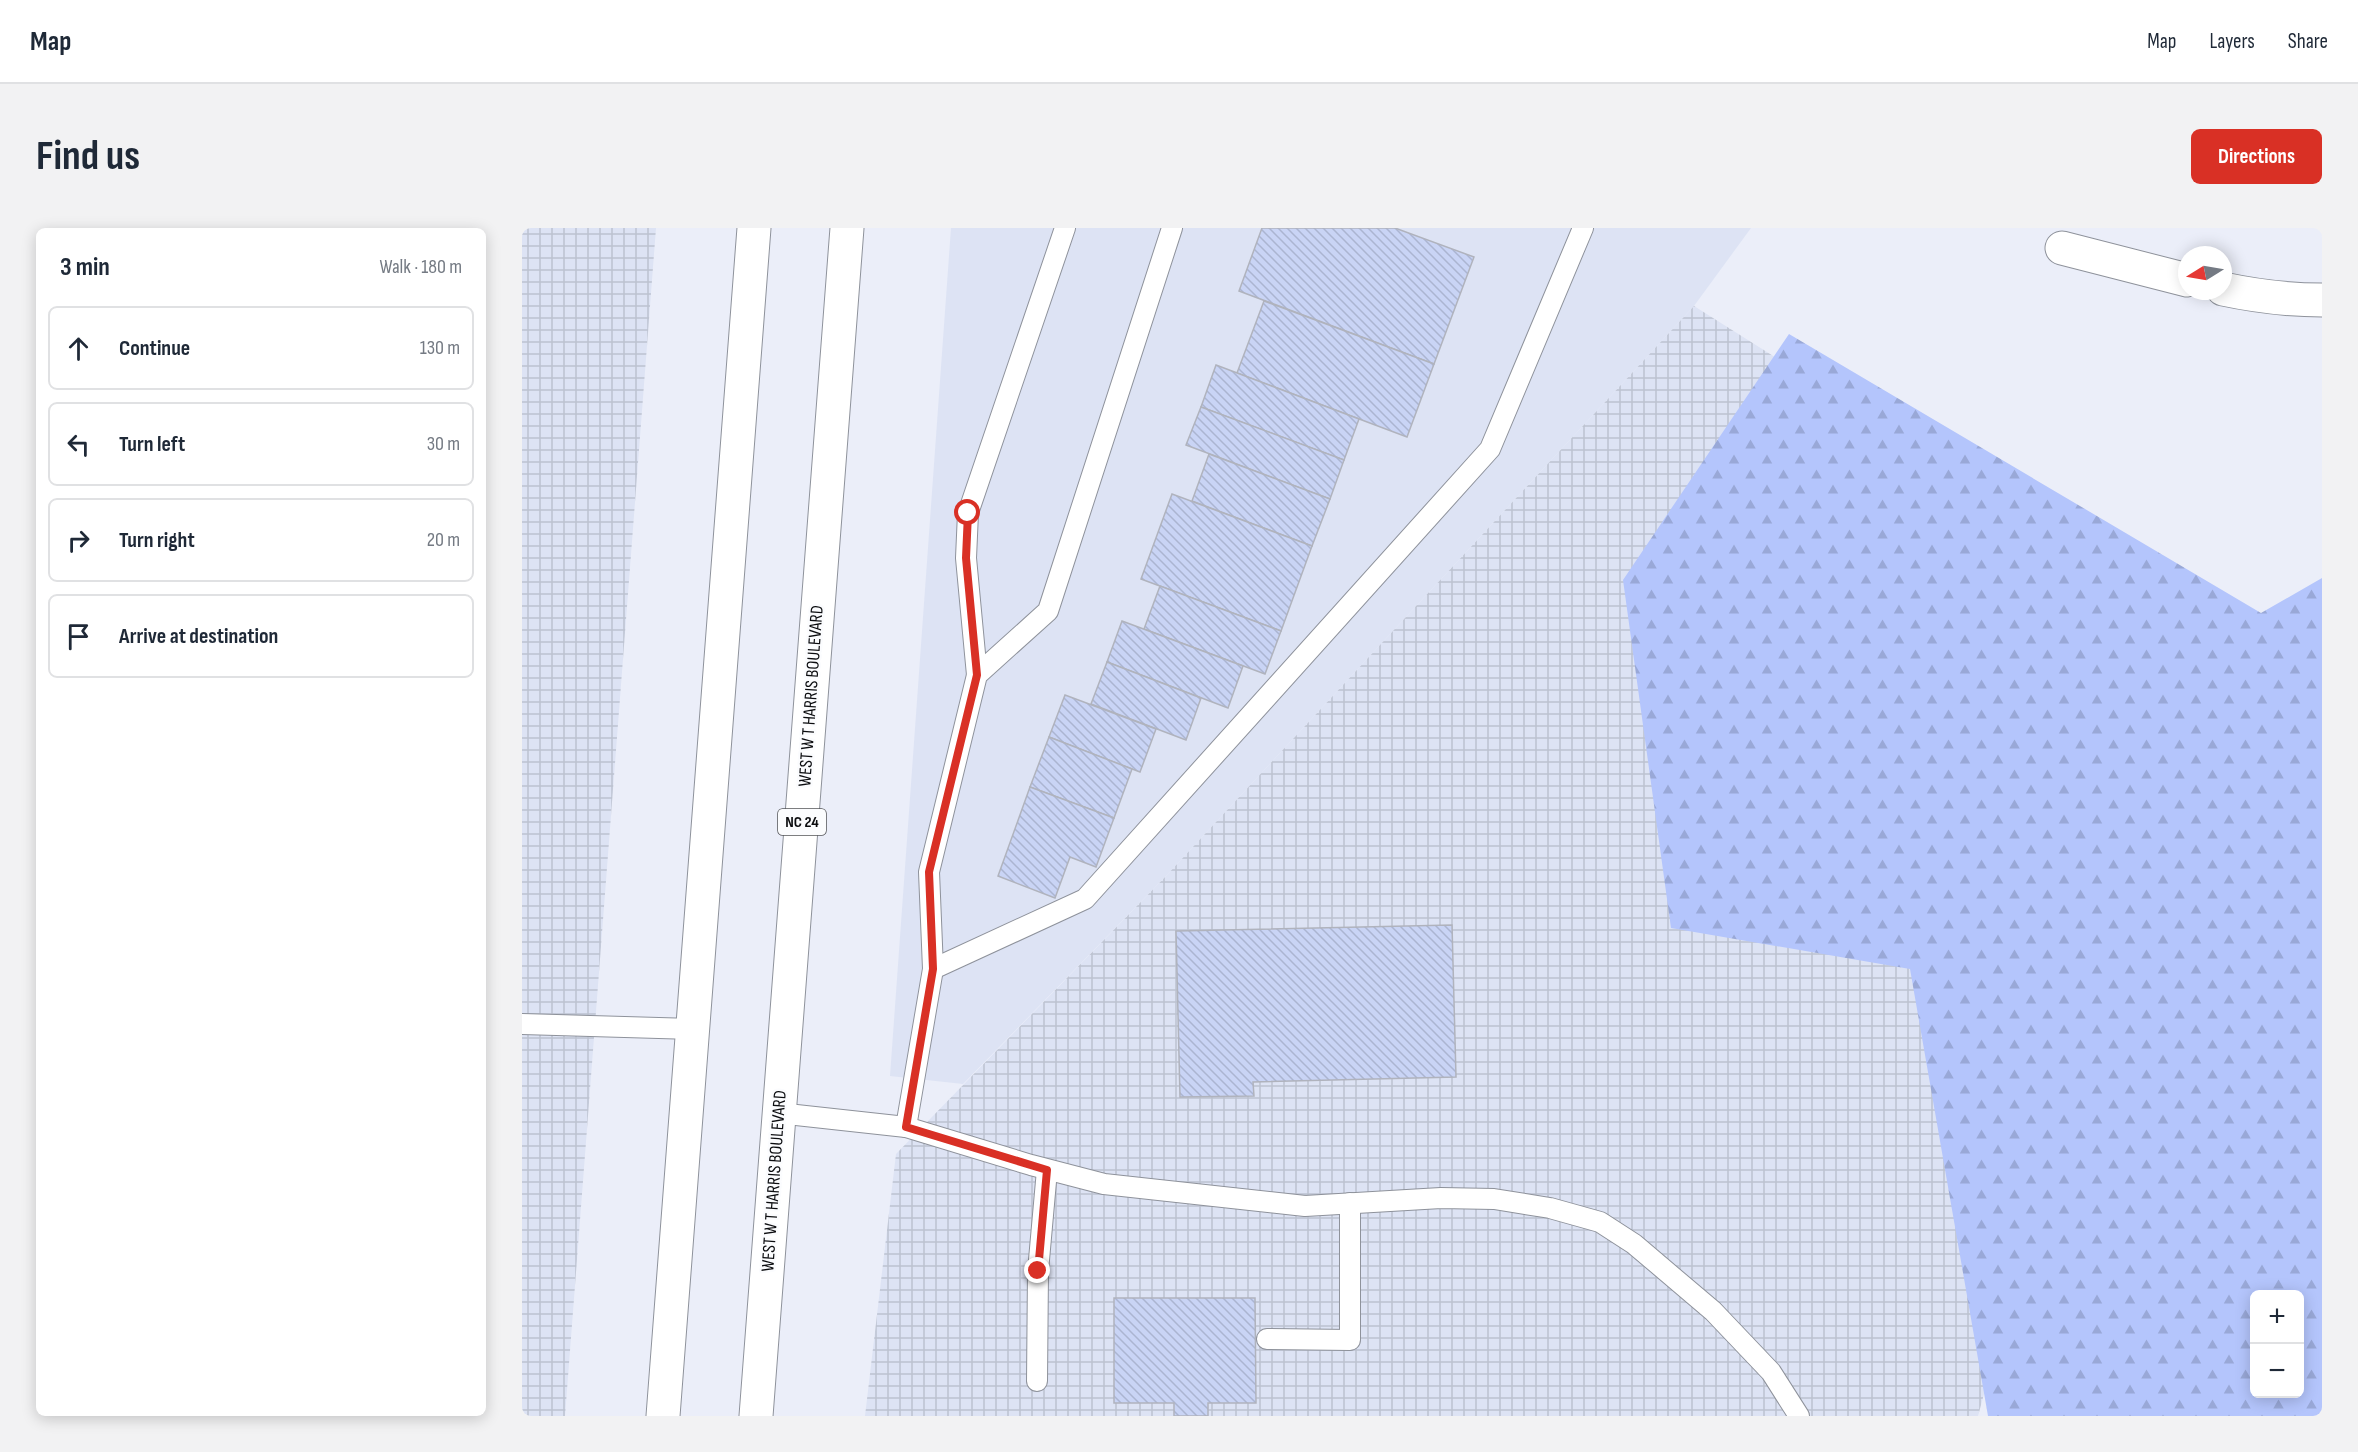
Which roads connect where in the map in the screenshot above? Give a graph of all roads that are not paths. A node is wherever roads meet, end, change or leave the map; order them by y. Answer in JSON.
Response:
{"nodes":[{"id":1,"x":754,"y":228,"type":"edge"},
{"id":2,"x":848,"y":228,"type":"edge"},
{"id":3,"x":1065,"y":228,"type":"edge"},
{"id":4,"x":1172,"y":228,"type":"edge"},
{"id":5,"x":1583,"y":228,"type":"edge"},
{"id":6,"x":2062,"y":248,"type":"dead end"},
{"id":7,"x":2178,"y":278,"type":"edge"},
{"id":8,"x":2232,"y":291,"type":"edge"},
{"id":9,"x":2322,"y":300,"type":"edge"},
{"id":10,"x":977,"y":675,"type":"junction"},
{"id":11,"x":933,"y":969,"type":"junction"},
{"id":12,"x":522,"y":1023,"type":"edge"},
{"id":13,"x":693,"y":1029,"type":"junction"},
{"id":14,"x":778,"y":1113,"type":"junction"},
{"id":15,"x":906,"y":1127,"type":"junction"},
{"id":16,"x":1047,"y":1170,"type":"junction"},
{"id":17,"x":1350,"y":1203,"type":"junction"},
{"id":18,"x":1267,"y":1339,"type":"dead end"},
{"id":19,"x":1037,"y":1381,"type":"dead end"},
{"id":20,"x":663,"y":1416,"type":"edge"},
{"id":21,"x":756,"y":1416,"type":"edge"},
{"id":22,"x":1799,"y":1416,"type":"edge"}],
"edges":[{"from":1,"to":13,"type":"main road"},
{"from":2,"to":14,"type":"main road","name":"WEST W T HARRIS BOULEVARD","number":"NC 24"},
{"from":3,"to":10,"type":"lane"},
{"from":4,"to":10,"type":"lane"},
{"from":5,"to":11,"type":"lane"},
{"from":6,"to":7,"type":"main road"},
{"from":8,"to":9,"type":"main road"},
{"from":10,"to":11,"type":"lane"},
{"from":11,"to":15,"type":"lane"},
{"from":12,"to":13,"type":"lane"},
{"from":13,"to":20,"type":"main road"},
{"from":14,"to":15,"type":"lane"},
{"from":14,"to":21,"type":"main road","name":"WEST W T HARRIS BOULEVARD","number":"NC 24"},
{"from":15,"to":16,"type":"lane"},
{"from":16,"to":17,"type":"lane"},
{"from":16,"to":19,"type":"lane"},
{"from":17,"to":18,"type":"lane"},
{"from":17,"to":22,"type":"lane"}]}
